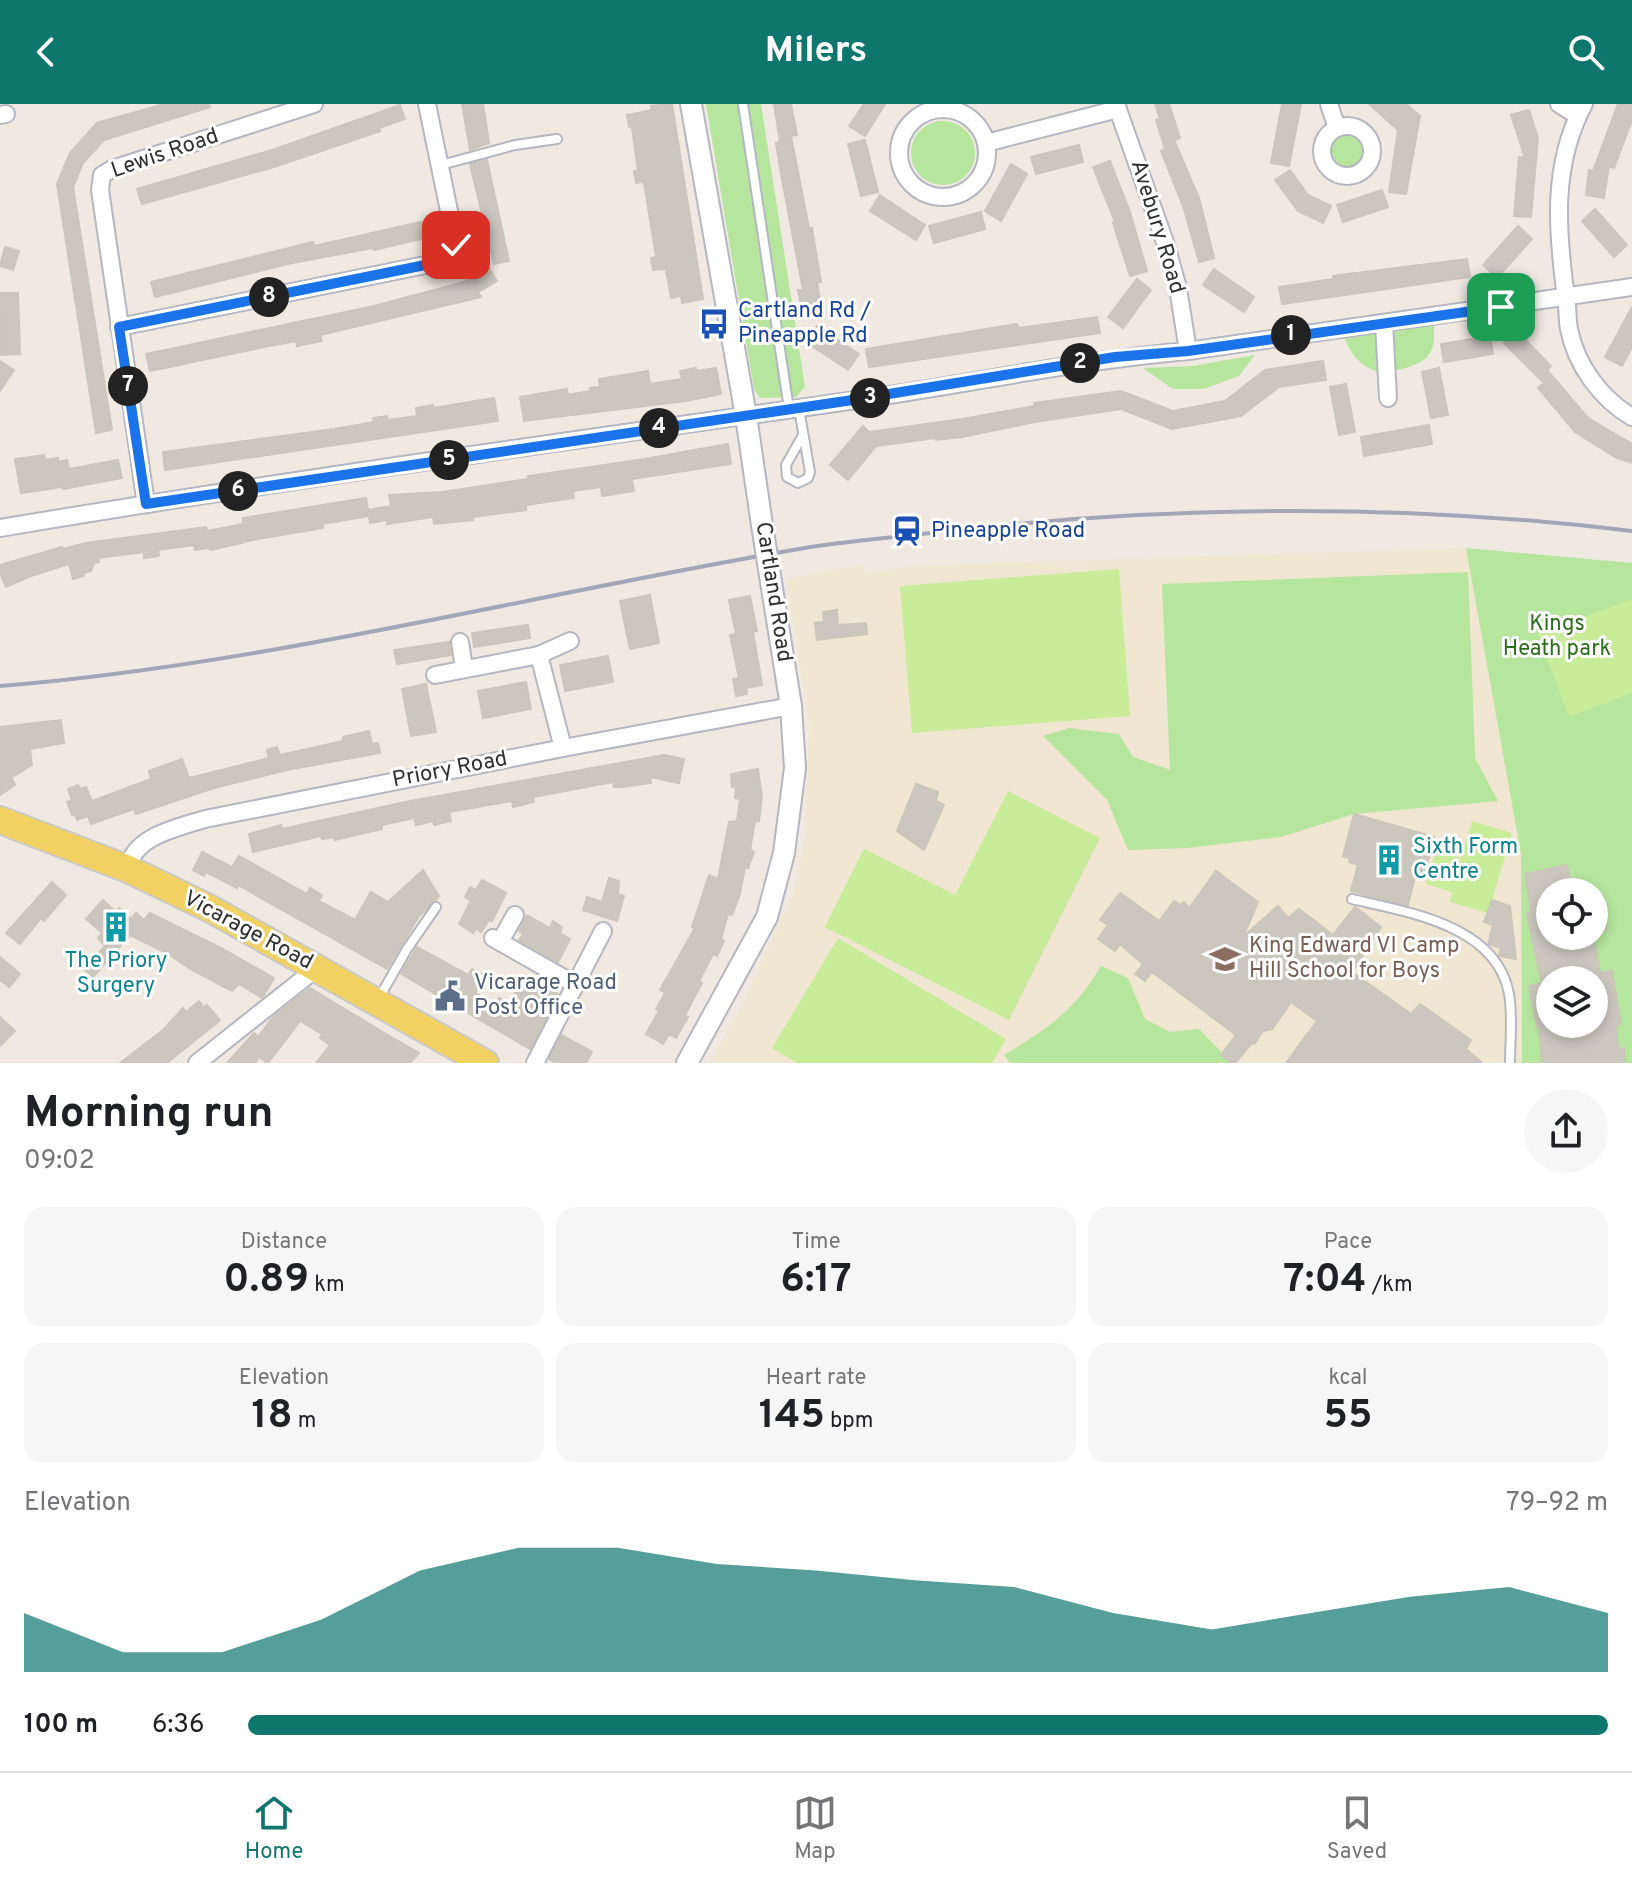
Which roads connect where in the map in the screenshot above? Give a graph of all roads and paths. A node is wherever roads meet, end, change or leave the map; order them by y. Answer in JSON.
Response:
{"nodes":[{"id":1,"x":314,"y":104,"type":"edge"},
{"id":2,"x":427,"y":104,"type":"edge"},
{"id":3,"x":691,"y":104,"type":"edge"},
{"id":4,"x":743,"y":104,"type":"edge"},
{"id":5,"x":1329,"y":104,"type":"edge"},
{"id":6,"x":1559,"y":104,"type":"edge"},
{"id":7,"x":1117,"y":106,"type":"edge"},
{"id":8,"x":1581,"y":110,"type":"edge"},
{"id":9,"x":1337,"y":128,"type":"dead end"},
{"id":10,"x":557,"y":139,"type":"dead end"},
{"id":11,"x":986,"y":143,"type":"junction"},
{"id":12,"x":441,"y":165,"type":"junction"},
{"id":13,"x":1632,"y":287,"type":"edge"},
{"id":14,"x":1566,"y":298,"type":"junction"},
{"id":15,"x":1384,"y":323,"type":"junction"},
{"id":16,"x":119,"y":327,"type":"junction"},
{"id":17,"x":1188,"y":351,"type":"junction"},
{"id":18,"x":1388,"y":398,"type":"dead end"},
{"id":19,"x":794,"y":409,"type":"junction"},
{"id":20,"x":746,"y":416,"type":"junction"},
{"id":21,"x":1632,"y":417,"type":"edge"},
{"id":22,"x":803,"y":435,"type":"junction"},
{"id":23,"x":146,"y":504,"type":"junction"},
{"id":24,"x":0,"y":528,"type":"edge"},
{"id":25,"x":570,"y":641,"type":"dead end"},
{"id":26,"x":460,"y":642,"type":"dead end"},
{"id":27,"x":539,"y":655,"type":"junction"},
{"id":28,"x":464,"y":668,"type":"junction"},
{"id":29,"x":435,"y":675,"type":"dead end"},
{"id":30,"x":791,"y":706,"type":"junction"},
{"id":31,"x":563,"y":748,"type":"junction"},
{"id":32,"x":0,"y":820,"type":"edge"},
{"id":33,"x":128,"y":869,"type":"junction"},
{"id":34,"x":1352,"y":899,"type":"dead end"},
{"id":35,"x":436,"y":907,"type":"dead end"},
{"id":36,"x":515,"y":915,"type":"dead end"},
{"id":37,"x":603,"y":931,"type":"dead end"},
{"id":38,"x":317,"y":968,"type":"junction"},
{"id":39,"x":576,"y":985,"type":"junction"},
{"id":40,"x":376,"y":1001,"type":"junction"},
{"id":41,"x":197,"y":1063,"type":"edge"},
{"id":42,"x":485,"y":1063,"type":"edge"},
{"id":43,"x":535,"y":1063,"type":"edge"},
{"id":44,"x":687,"y":1063,"type":"edge"},
{"id":45,"x":1510,"y":1063,"type":"edge"}],
"edges":[{"from":1,"to":16,"type":"street","name":"Lewis Road"},
{"from":2,"to":12,"type":"street"},
{"from":3,"to":20,"type":"street","name":"Cartland Road"},
{"from":4,"to":19,"type":"lane"},
{"from":5,"to":9,"type":"street"},
{"from":6,"to":8,"type":"street"},
{"from":7,"to":11,"type":"street"},
{"from":7,"to":17,"type":"street","name":"Avebury Road"},
{"from":8,"to":14,"type":"street"},
{"from":10,"to":12,"type":"lane"},
{"from":11,"to":11,"type":"street"},
{"from":12,"to":16,"type":"street"},
{"from":13,"to":14,"type":"street"},
{"from":14,"to":15,"type":"street"},
{"from":14,"to":21,"type":"street"},
{"from":15,"to":17,"type":"street"},
{"from":15,"to":18,"type":"street"},
{"from":16,"to":23,"type":"street","name":"Lewis Road"},
{"from":17,"to":19,"type":"street"},
{"from":19,"to":20,"type":"street"},
{"from":19,"to":22,"type":"lane"},
{"from":20,"to":23,"type":"street"},
{"from":20,"to":30,"type":"street","name":"Cartland Road","bridge":true},
{"from":22,"to":22,"type":"lane"},
{"from":23,"to":24,"type":"street"},
{"from":25,"to":27,"type":"street"},
{"from":26,"to":28,"type":"street"},
{"from":27,"to":28,"type":"street"},
{"from":27,"to":31,"type":"street"},
{"from":28,"to":29,"type":"street"},
{"from":30,"to":31,"type":"street","name":"Priory Road"},
{"from":30,"to":44,"type":"street","name":"Cartland Road"},
{"from":31,"to":33,"type":"street","name":"Priory Road"},
{"from":32,"to":33,"type":"main road","name":"Vicarage Road"},
{"from":33,"to":38,"type":"main road","name":"Vicarage Road"},
{"from":34,"to":45,"type":"lane"},
{"from":35,"to":40,"type":"lane"},
{"from":36,"to":39,"type":"street"},
{"from":37,"to":39,"type":"street"},
{"from":38,"to":40,"type":"main road","name":"Vicarage Road"},
{"from":38,"to":41,"type":"street"},
{"from":39,"to":43,"type":"street"},
{"from":40,"to":42,"type":"main road","name":"Vicarage Road"}]}
